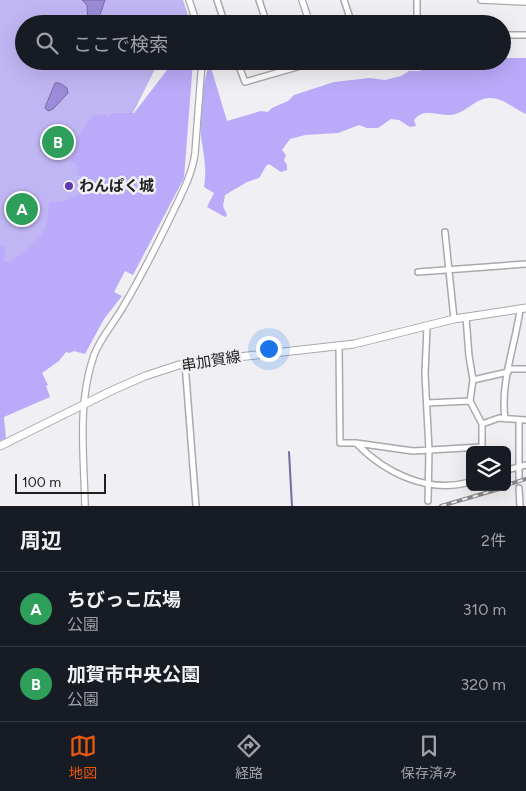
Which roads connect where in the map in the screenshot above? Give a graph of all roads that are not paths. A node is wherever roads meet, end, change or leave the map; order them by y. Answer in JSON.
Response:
{"nodes":[{"id":1,"x":189,"y":0,"type":"edge"},
{"id":2,"x":216,"y":0,"type":"edge"},
{"id":3,"x":259,"y":0,"type":"edge"},
{"id":4,"x":302,"y":0,"type":"edge"},
{"id":5,"x":344,"y":0,"type":"edge"},
{"id":6,"x":417,"y":0,"type":"edge"},
{"id":7,"x":481,"y":0,"type":"edge"},
{"id":8,"x":526,"y":2,"type":"edge"},
{"id":9,"x":194,"y":15,"type":"edge"},
{"id":10,"x":222,"y":15,"type":"edge"},
{"id":11,"x":264,"y":15,"type":"edge"},
{"id":12,"x":307,"y":15,"type":"edge"},
{"id":13,"x":349,"y":15,"type":"edge"},
{"id":14,"x":417,"y":15,"type":"edge"},
{"id":15,"x":511,"y":35,"type":"edge"},
{"id":16,"x":526,"y":36,"type":"edge"},
{"id":17,"x":201,"y":70,"type":"edge"},
{"id":18,"x":240,"y":70,"type":"edge"},
{"id":19,"x":286,"y":70,"type":"edge"},
{"id":20,"x":282,"y":71,"type":"joint"},
{"id":21,"x":445,"y":232,"type":"dead end"},
{"id":22,"x":526,"y":264,"type":"edge"},
{"id":23,"x":448,"y":270,"type":"junction"},
{"id":24,"x":418,"y":272,"type":"dead end"},
{"id":25,"x":523,"y":309,"type":"edge"},
{"id":26,"x":466,"y":317,"type":"junction"},
{"id":27,"x":454,"y":319,"type":"junction"},
{"id":28,"x":427,"y":326,"type":"junction"},
{"id":29,"x":339,"y":346,"type":"junction"},
{"id":30,"x":185,"y":363,"type":"junction"},
{"id":31,"x":526,"y":369,"type":"edge"},
{"id":32,"x":508,"y":370,"type":"junction"},
{"id":33,"x":473,"y":380,"type":"junction"},
{"id":34,"x":470,"y":402,"type":"junction"},
{"id":35,"x":427,"y":403,"type":"junction"},
{"id":36,"x":83,"y":405,"type":"junction"},
{"id":37,"x":505,"y":419,"type":"junction"},
{"id":38,"x":520,"y":420,"type":"junction"},
{"id":39,"x":526,"y":420,"type":"edge"},
{"id":40,"x":482,"y":424,"type":"junction"},
{"id":41,"x":356,"y":443,"type":"junction"},
{"id":42,"x":0,"y":446,"type":"edge"},
{"id":43,"x":482,"y":446,"type":"edge"},
{"id":44,"x":466,"y":449,"type":"edge"},
{"id":45,"x":429,"y":450,"type":"junction"},
{"id":46,"x":526,"y":465,"type":"edge"},
{"id":47,"x":519,"y":467,"type":"junction"},
{"id":48,"x":511,"y":469,"type":"edge"},
{"id":49,"x":519,"y":478,"type":"dead end"},
{"id":50,"x":466,"y":483,"type":"edge"},
{"id":51,"x":430,"y":485,"type":"junction"},
{"id":52,"x":520,"y":488,"type":"dead end"},
{"id":53,"x":428,"y":502,"type":"dead end"},
{"id":54,"x":85,"y":506,"type":"edge"},
{"id":55,"x":196,"y":506,"type":"edge"},
{"id":56,"x":520,"y":506,"type":"edge"}],
"edges":[{"from":1,"to":9,"type":"street"},
{"from":2,"to":10,"type":"street"},
{"from":3,"to":11,"type":"street"},
{"from":4,"to":12,"type":"street"},
{"from":5,"to":13,"type":"street"},
{"from":6,"to":14,"type":"street"},
{"from":7,"to":8,"type":"street"},
{"from":15,"to":16,"type":"street"},
{"from":17,"to":36,"type":"street"},
{"from":18,"to":20,"type":"street"},
{"from":19,"to":20,"type":"street"},
{"from":21,"to":23,"type":"street"},
{"from":22,"to":23,"type":"street"},
{"from":23,"to":24,"type":"street"},
{"from":23,"to":27,"type":"street"},
{"from":25,"to":26,"type":"main road","name":"串加賀線"},
{"from":25,"to":32,"type":"street"},
{"from":26,"to":27,"type":"main road","name":"串加賀線"},
{"from":26,"to":33,"type":"street"},
{"from":27,"to":28,"type":"main road","name":"串加賀線"},
{"from":28,"to":29,"type":"main road","name":"串加賀線"},
{"from":28,"to":35,"type":"street"},
{"from":29,"to":30,"type":"main road","name":"串加賀線"},
{"from":29,"to":41,"type":"street"},
{"from":30,"to":36,"type":"main road","name":"串加賀線"},
{"from":30,"to":55,"type":"street"},
{"from":31,"to":32,"type":"street"},
{"from":32,"to":33,"type":"street"},
{"from":32,"to":37,"type":"street"},
{"from":33,"to":34,"type":"street"},
{"from":34,"to":35,"type":"street"},
{"from":34,"to":40,"type":"street"},
{"from":35,"to":45,"type":"street"},
{"from":36,"to":42,"type":"main road","name":"串加賀線"},
{"from":36,"to":54,"type":"street"},
{"from":37,"to":38,"type":"street"},
{"from":37,"to":40,"type":"street"},
{"from":38,"to":39,"type":"street"},
{"from":38,"to":47,"type":"street"},
{"from":40,"to":43,"type":"street"},
{"from":41,"to":45,"type":"street"},
{"from":41,"to":51,"type":"street"},
{"from":44,"to":45,"type":"street"},
{"from":45,"to":51,"type":"street"},
{"from":46,"to":47,"type":"street"},
{"from":47,"to":48,"type":"street"},
{"from":47,"to":49,"type":"street"},
{"from":50,"to":51,"type":"street"},
{"from":51,"to":53,"type":"street"},
{"from":52,"to":56,"type":"street"}]}
